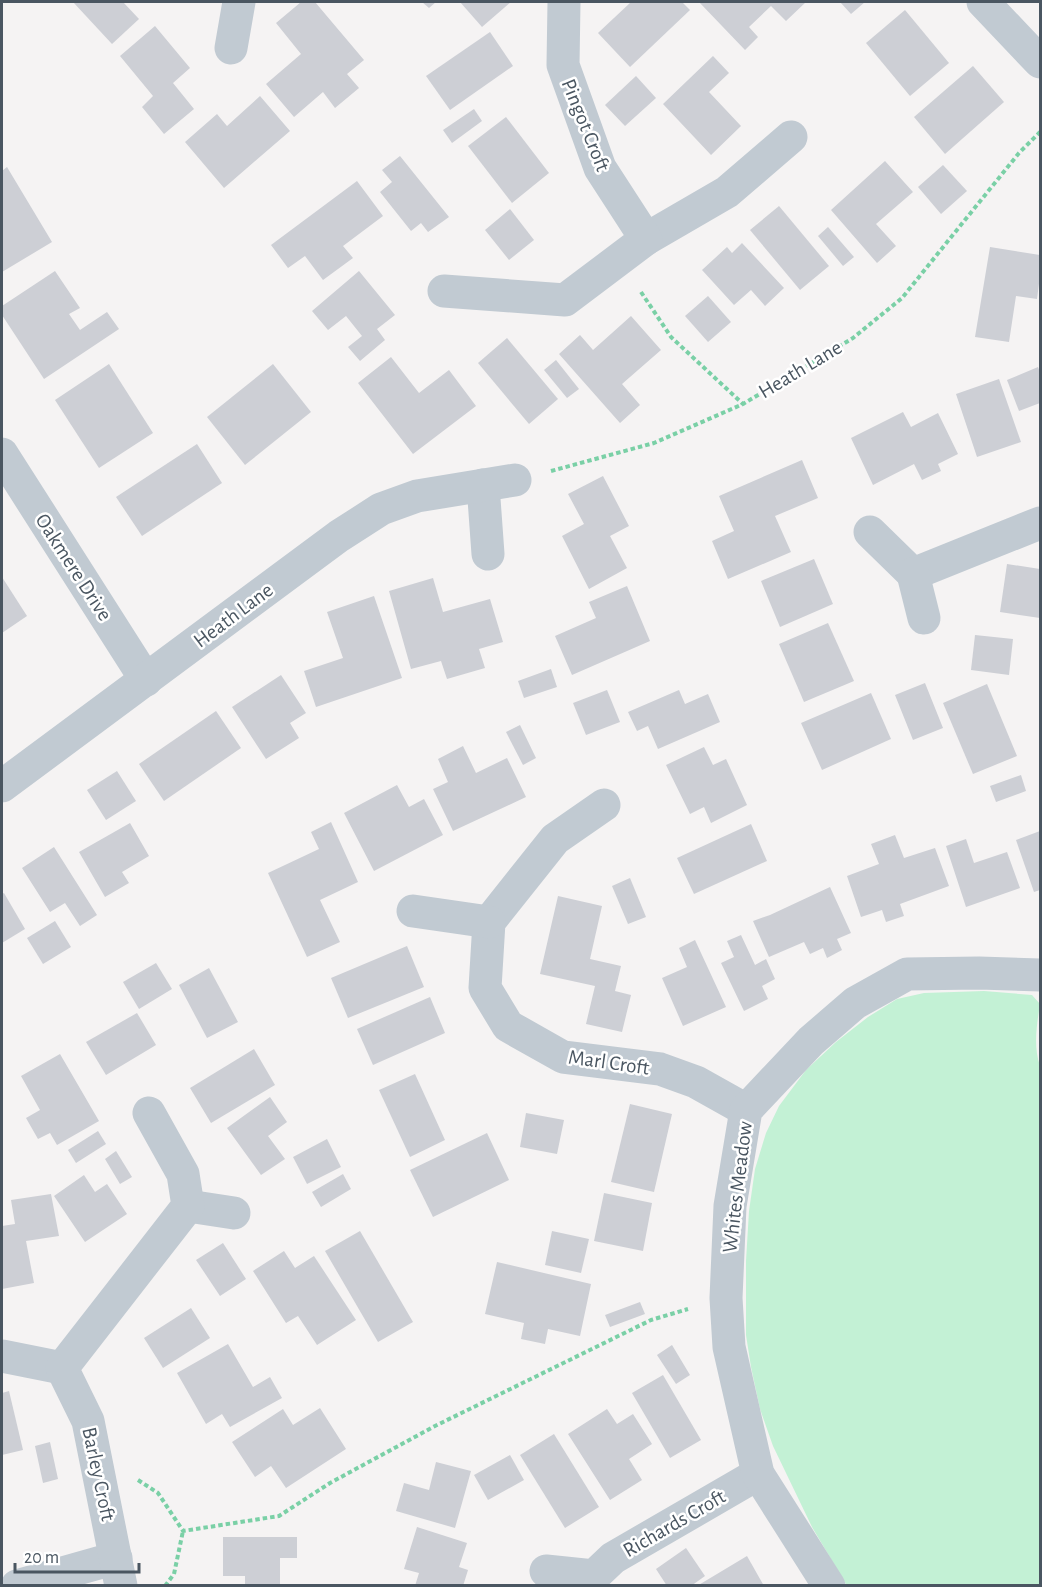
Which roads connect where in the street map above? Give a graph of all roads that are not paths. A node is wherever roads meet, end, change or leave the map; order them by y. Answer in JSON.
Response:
{"nodes":[{"id":1,"x":239,"y":2,"type":"edge"},
{"id":2,"x":564,"y":2,"type":"edge"},
{"id":3,"x":983,"y":2,"type":"edge"},
{"id":4,"x":231,"y":48,"type":"dead end"},
{"id":5,"x":1041,"y":62,"type":"edge"},
{"id":6,"x":791,"y":136,"type":"dead end"},
{"id":7,"x":646,"y":238,"type":"junction"},
{"id":8,"x":444,"y":291,"type":"dead end"},
{"id":9,"x":2,"y":454,"type":"edge"},
{"id":10,"x":515,"y":480,"type":"road end"},
{"id":11,"x":483,"y":485,"type":"junction"},
{"id":12,"x":1041,"y":523,"type":"edge"},
{"id":13,"x":870,"y":532,"type":"dead end"},
{"id":14,"x":488,"y":554,"type":"dead end"},
{"id":15,"x":913,"y":574,"type":"junction"},
{"id":16,"x":924,"y":618,"type":"dead end"},
{"id":17,"x":146,"y":680,"type":"junction"},
{"id":18,"x":2,"y":786,"type":"edge"},
{"id":19,"x":604,"y":805,"type":"dead end"},
{"id":20,"x":413,"y":911,"type":"dead end"},
{"id":21,"x":489,"y":922,"type":"junction"},
{"id":22,"x":1041,"y":975,"type":"edge"},
{"id":23,"x":746,"y":1110,"type":"junction"},
{"id":24,"x":149,"y":1113,"type":"dead end"},
{"id":25,"x":188,"y":1206,"type":"junction"},
{"id":26,"x":234,"y":1213,"type":"dead end"},
{"id":27,"x":2,"y":1356,"type":"edge"},
{"id":28,"x":62,"y":1368,"type":"junction"},
{"id":29,"x":758,"y":1474,"type":"junction"},
{"id":30,"x":546,"y":1571,"type":"dead end"},
{"id":31,"x":119,"y":1572,"type":"edge"},
{"id":32,"x":597,"y":1581,"type":"edge"},
{"id":33,"x":17,"y":1586,"type":"edge"},
{"id":34,"x":829,"y":1586,"type":"edge"}],
"edges":[{"from":1,"to":4,"type":"street"},
{"from":2,"to":7,"type":"street","name":"Pingot Croft"},
{"from":3,"to":5,"type":"street"},
{"from":6,"to":7,"type":"street"},
{"from":7,"to":8,"type":"street"},
{"from":9,"to":17,"type":"street","name":"Oakmere Drive"},
{"from":10,"to":11,"type":"street","name":"Heath Lane"},
{"from":11,"to":14,"type":"street"},
{"from":11,"to":17,"type":"street","name":"Heath Lane"},
{"from":12,"to":15,"type":"street"},
{"from":13,"to":15,"type":"street"},
{"from":15,"to":16,"type":"street"},
{"from":17,"to":18,"type":"street","name":"Heath Lane"},
{"from":19,"to":21,"type":"street"},
{"from":20,"to":21,"type":"street"},
{"from":21,"to":23,"type":"street","name":"Marl Croft"},
{"from":22,"to":23,"type":"street","name":"Whites Meadow"},
{"from":23,"to":29,"type":"street","name":"Whites Meadow"},
{"from":24,"to":25,"type":"street"},
{"from":25,"to":26,"type":"street"},
{"from":25,"to":28,"type":"street"},
{"from":27,"to":28,"type":"street"},
{"from":28,"to":31,"type":"street","name":"Barley Croft"},
{"from":29,"to":32,"type":"street","name":"Richards Croft"},
{"from":29,"to":34,"type":"street","name":"Whites Meadow"},
{"from":30,"to":32,"type":"street","name":"Richards Croft"},
{"from":31,"to":33,"type":"street"}]}
